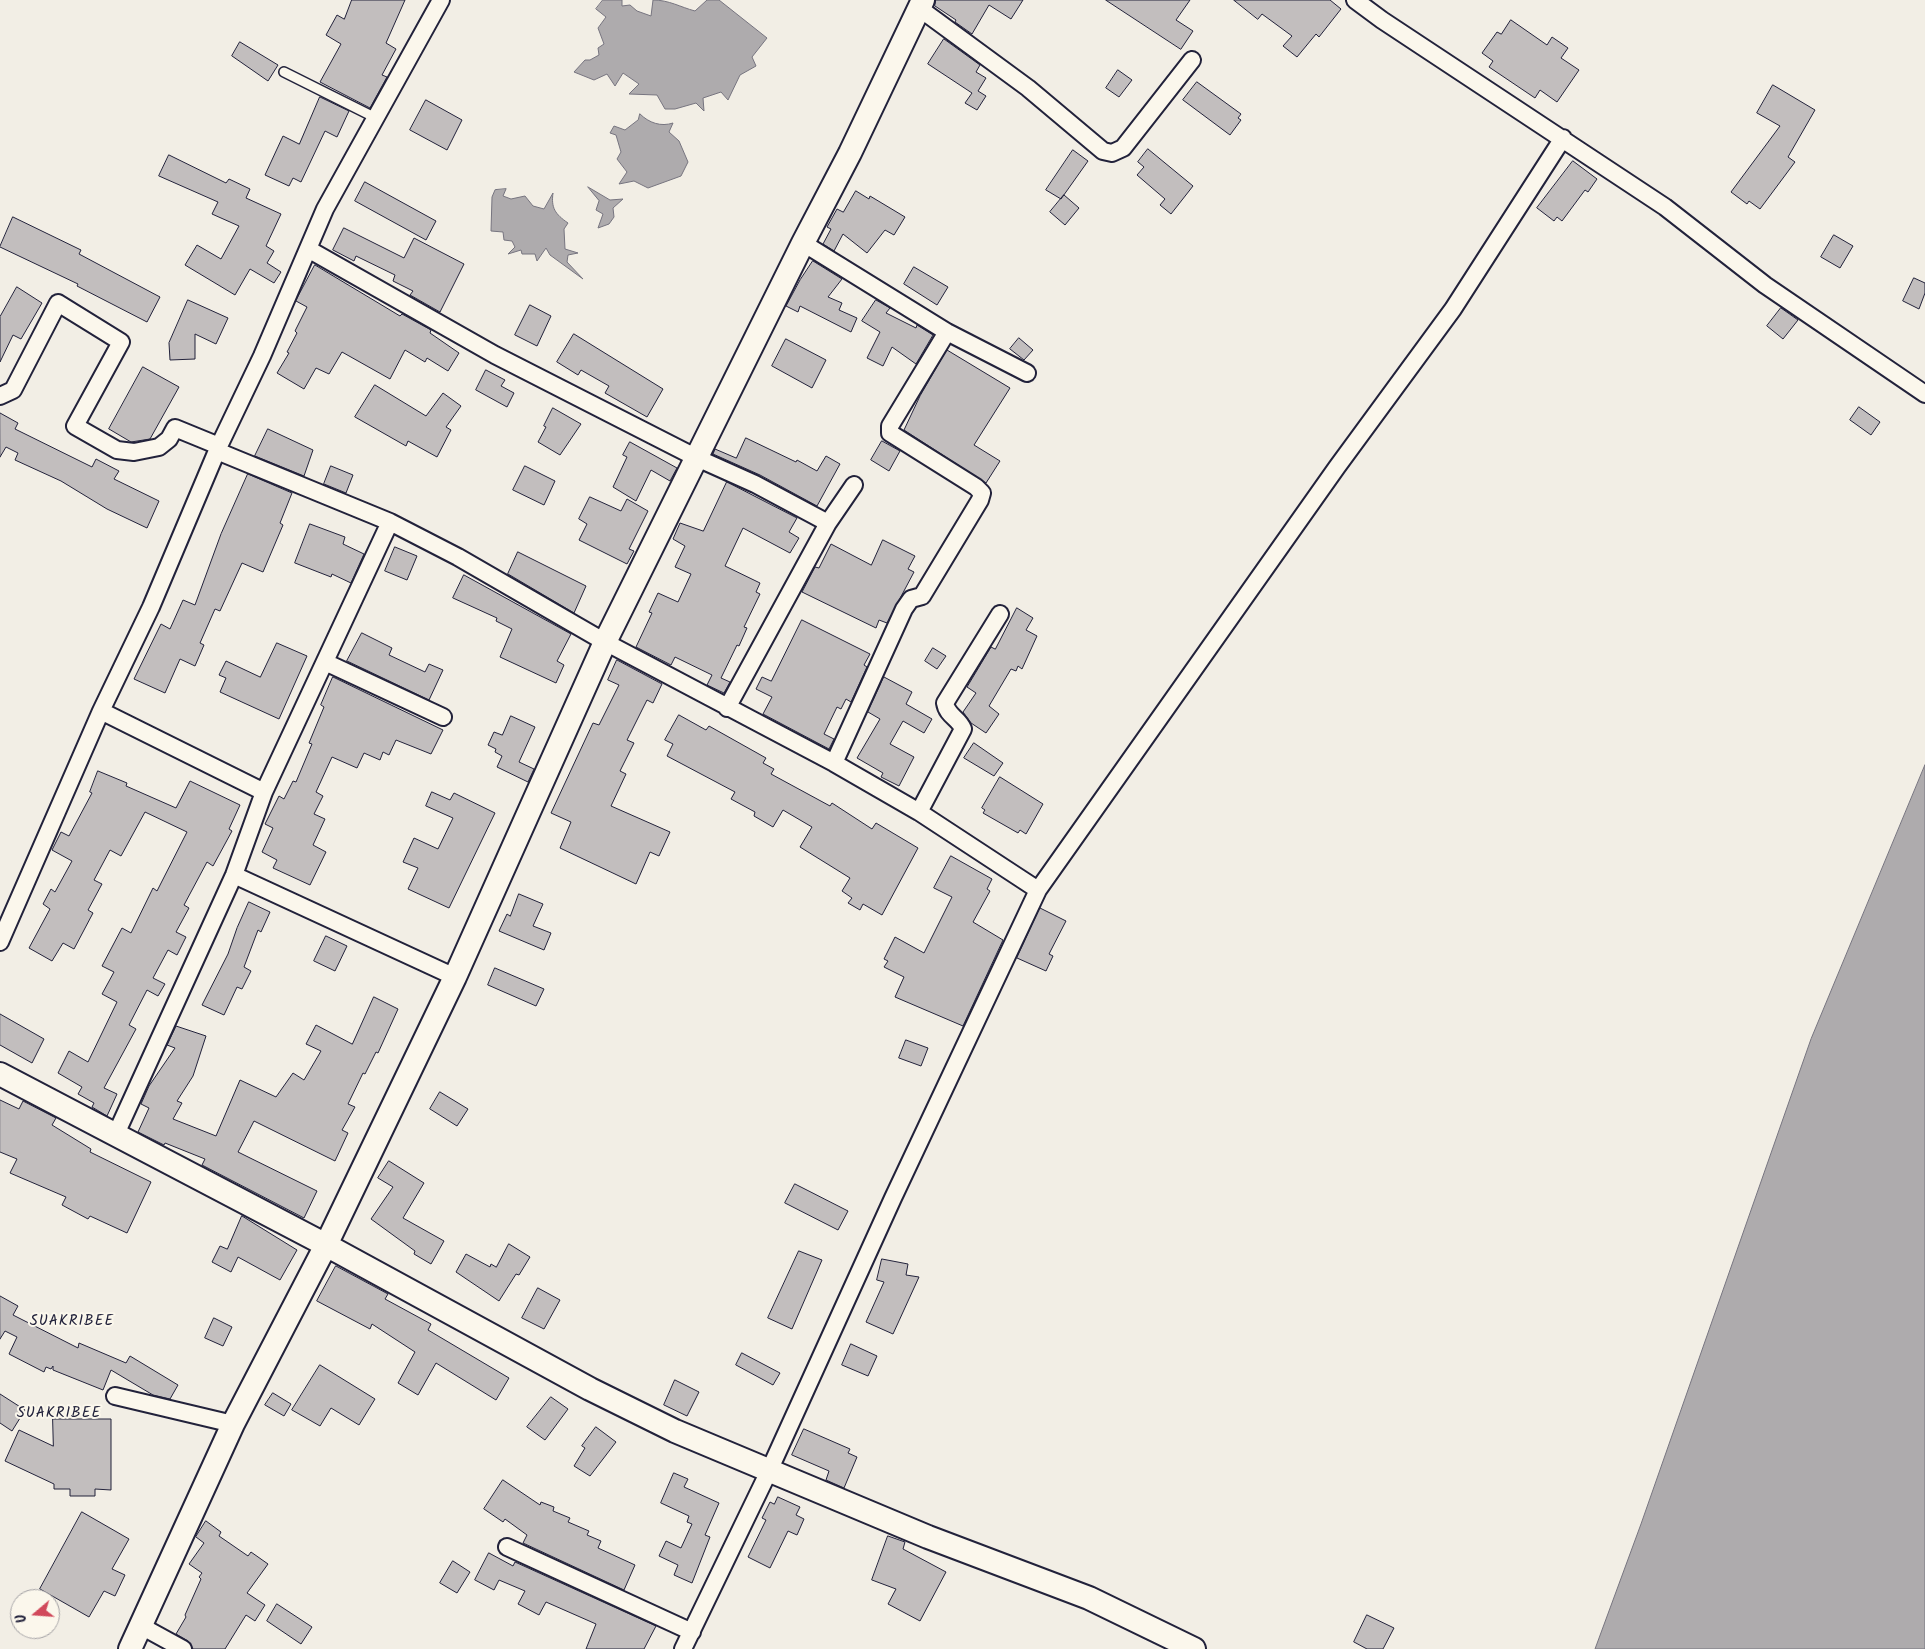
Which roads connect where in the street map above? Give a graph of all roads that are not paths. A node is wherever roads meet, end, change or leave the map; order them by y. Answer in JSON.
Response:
{"nodes":[{"id":1,"x":441,"y":0,"type":"edge"},
{"id":2,"x":1355,"y":0,"type":"edge"},
{"id":3,"x":921,"y":4,"type":"edge"},
{"id":4,"x":1192,"y":60,"type":"dead end"},
{"id":5,"x":284,"y":72,"type":"dead end"},
{"id":6,"x":376,"y":118,"type":"junction"},
{"id":7,"x":1563,"y":138,"type":"junction"},
{"id":8,"x":803,"y":243,"type":"junction"},
{"id":9,"x":308,"y":249,"type":"junction"},
{"id":10,"x":947,"y":332,"type":"junction"},
{"id":11,"x":1027,"y":373,"type":"dead end"},
{"id":12,"x":1925,"y":394,"type":"edge"},
{"id":13,"x":0,"y":396,"type":"edge"},
{"id":14,"x":218,"y":448,"type":"junction"},
{"id":15,"x":697,"y":458,"type":"junction"},
{"id":16,"x":854,"y":485,"type":"dead end"},
{"id":17,"x":390,"y":522,"type":"junction"},
{"id":18,"x":828,"y":523,"type":"junction"},
{"id":19,"x":1000,"y":614,"type":"dead end"},
{"id":20,"x":605,"y":642,"type":"junction"},
{"id":21,"x":325,"y":662,"type":"junction"},
{"id":22,"x":727,"y":708,"type":"junction"},
{"id":23,"x":101,"y":712,"type":"junction"},
{"id":24,"x":443,"y":717,"type":"dead end"},
{"id":25,"x":834,"y":763,"type":"junction"},
{"id":26,"x":264,"y":792,"type":"junction"},
{"id":27,"x":919,"y":812,"type":"junction"},
{"id":28,"x":234,"y":875,"type":"junction"},
{"id":29,"x":1038,"y":890,"type":"junction"},
{"id":30,"x":0,"y":942,"type":"edge"},
{"id":31,"x":455,"y":977,"type":"junction"},
{"id":32,"x":0,"y":1074,"type":"edge"},
{"id":33,"x":116,"y":1134,"type":"junction"},
{"id":34,"x":326,"y":1245,"type":"junction"},
{"id":35,"x":116,"y":1396,"type":"dead end"},
{"id":36,"x":233,"y":1424,"type":"junction"},
{"id":37,"x":769,"y":1471,"type":"junction"},
{"id":38,"x":507,"y":1547,"type":"dead end"},
{"id":39,"x":141,"y":1626,"type":"junction"},
{"id":40,"x":692,"y":1632,"type":"junction"},
{"id":41,"x":130,"y":1649,"type":"edge"},
{"id":42,"x":183,"y":1649,"type":"edge"},
{"id":43,"x":683,"y":1649,"type":"edge"},
{"id":44,"x":1194,"y":1649,"type":"edge"}],
"edges":[{"from":1,"to":6,"type":"street"},
{"from":2,"to":7,"type":"street"},
{"from":3,"to":4,"type":"street"},
{"from":3,"to":8,"type":"street"},
{"from":5,"to":6,"type":"lane"},
{"from":6,"to":9,"type":"street"},
{"from":7,"to":12,"type":"street"},
{"from":7,"to":29,"type":"street"},
{"from":8,"to":10,"type":"street"},
{"from":8,"to":15,"type":"street"},
{"from":9,"to":14,"type":"street"},
{"from":9,"to":15,"type":"street"},
{"from":10,"to":11,"type":"street"},
{"from":10,"to":25,"type":"street"},
{"from":13,"to":14,"type":"street"},
{"from":14,"to":17,"type":"street"},
{"from":14,"to":23,"type":"street"},
{"from":15,"to":18,"type":"street"},
{"from":15,"to":20,"type":"street"},
{"from":16,"to":18,"type":"street"},
{"from":17,"to":20,"type":"street"},
{"from":17,"to":21,"type":"street"},
{"from":18,"to":22,"type":"street"},
{"from":19,"to":27,"type":"street"},
{"from":20,"to":22,"type":"street"},
{"from":20,"to":31,"type":"street"},
{"from":21,"to":24,"type":"street"},
{"from":21,"to":26,"type":"street"},
{"from":22,"to":25,"type":"street"},
{"from":23,"to":26,"type":"street"},
{"from":23,"to":30,"type":"street"},
{"from":25,"to":27,"type":"street"},
{"from":26,"to":28,"type":"street"},
{"from":27,"to":29,"type":"street"},
{"from":28,"to":31,"type":"street"},
{"from":28,"to":33,"type":"street"},
{"from":29,"to":37,"type":"street"},
{"from":31,"to":34,"type":"street"},
{"from":32,"to":33,"type":"street"},
{"from":33,"to":34,"type":"street"},
{"from":34,"to":36,"type":"street"},
{"from":34,"to":37,"type":"street"},
{"from":35,"to":36,"type":"street"},
{"from":36,"to":39,"type":"street"},
{"from":37,"to":40,"type":"street"},
{"from":37,"to":44,"type":"street"},
{"from":38,"to":40,"type":"street"},
{"from":39,"to":41,"type":"street"},
{"from":39,"to":42,"type":"street"},
{"from":40,"to":43,"type":"street"}]}
